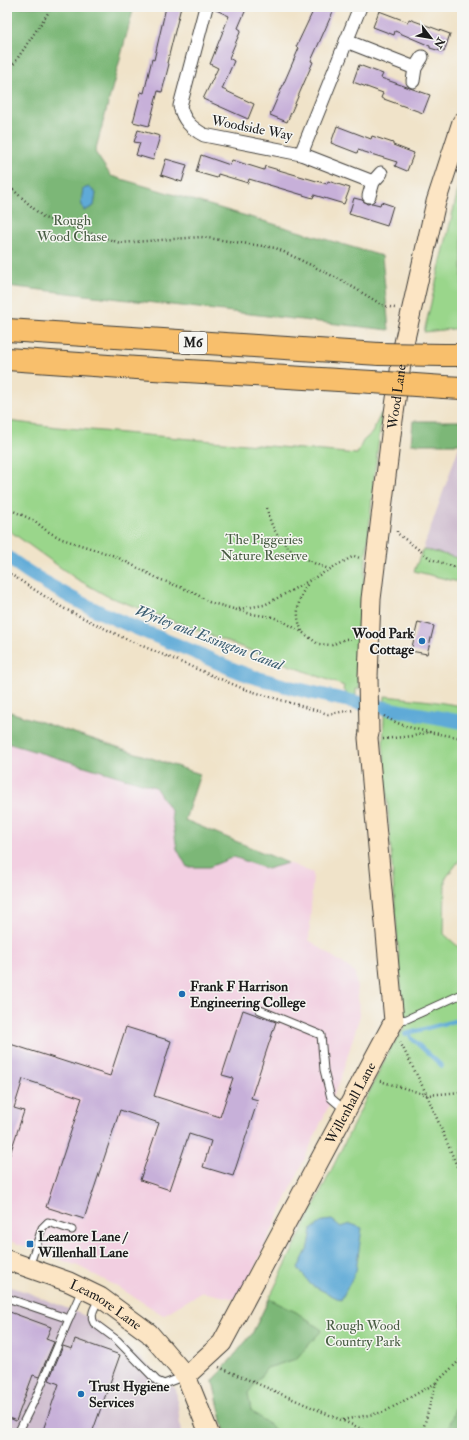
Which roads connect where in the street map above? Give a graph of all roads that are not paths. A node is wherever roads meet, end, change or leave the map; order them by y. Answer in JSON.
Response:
{"nodes":[{"id":1,"x":206,"y":7,"type":"edge"},
{"id":2,"x":360,"y":7,"type":"edge"},
{"id":3,"x":346,"y":41,"type":"junction"},
{"id":4,"x":413,"y":81,"type":"dead end"},
{"id":5,"x":462,"y":122,"type":"edge"},
{"id":6,"x":301,"y":154,"type":"junction"},
{"id":7,"x":369,"y":196,"type":"dead end"},
{"id":8,"x":7,"y":330,"type":"edge"},
{"id":9,"x":453,"y":355,"type":"edge"},
{"id":10,"x":7,"y":359,"type":"edge"},
{"id":11,"x":453,"y":387,"type":"edge"},
{"id":12,"x":462,"y":994,"type":"edge"},
{"id":13,"x":260,"y":1010,"type":"dead end"},
{"id":14,"x":393,"y":1023,"type":"junction"},
{"id":15,"x":347,"y":1112,"type":"junction"},
{"id":16,"x":72,"y":1230,"type":"dead end"},
{"id":17,"x":7,"y":1260,"type":"edge"},
{"id":18,"x":29,"y":1267,"type":"junction"},
{"id":19,"x":83,"y":1289,"type":"junction"},
{"id":20,"x":7,"y":1298,"type":"edge"},
{"id":21,"x":100,"y":1298,"type":"junction"},
{"id":22,"x":69,"y":1319,"type":"junction"},
{"id":23,"x":186,"y":1376,"type":"junction"},
{"id":24,"x":18,"y":1433,"type":"edge"},
{"id":25,"x":209,"y":1433,"type":"edge"}],
"edges":[{"from":1,"to":6,"type":"street","name":"Woodside Way"},
{"from":2,"to":3,"type":"street","name":"Woodside Way"},
{"from":3,"to":4,"type":"street"},
{"from":3,"to":6,"type":"street","name":"Woodside Way"},
{"from":5,"to":14,"type":"street","name":"Wood Lane","bridge":true},
{"from":6,"to":7,"type":"street"},
{"from":8,"to":9,"type":"highway","number":"M6","bridge":true},
{"from":10,"to":11,"type":"highway","number":"M6","bridge":true},
{"from":12,"to":14,"type":"lane"},
{"from":13,"to":15,"type":"lane"},
{"from":14,"to":15,"type":"street","name":"Willenhall Lane"},
{"from":15,"to":23,"type":"street","name":"Willenhall Lane"},
{"from":16,"to":18,"type":"lane"},
{"from":17,"to":18,"type":"street","name":"Leamore Lane"},
{"from":18,"to":19,"type":"street","name":"Leamore Lane"},
{"from":19,"to":21,"type":"street","name":"Leamore Lane"},
{"from":19,"to":22,"type":"lane"},
{"from":20,"to":22,"type":"lane"},
{"from":21,"to":23,"type":"street","name":"Leamore Lane"},
{"from":21,"to":23,"type":"lane"},
{"from":22,"to":24,"type":"lane"},
{"from":23,"to":25,"type":"street"}]}
